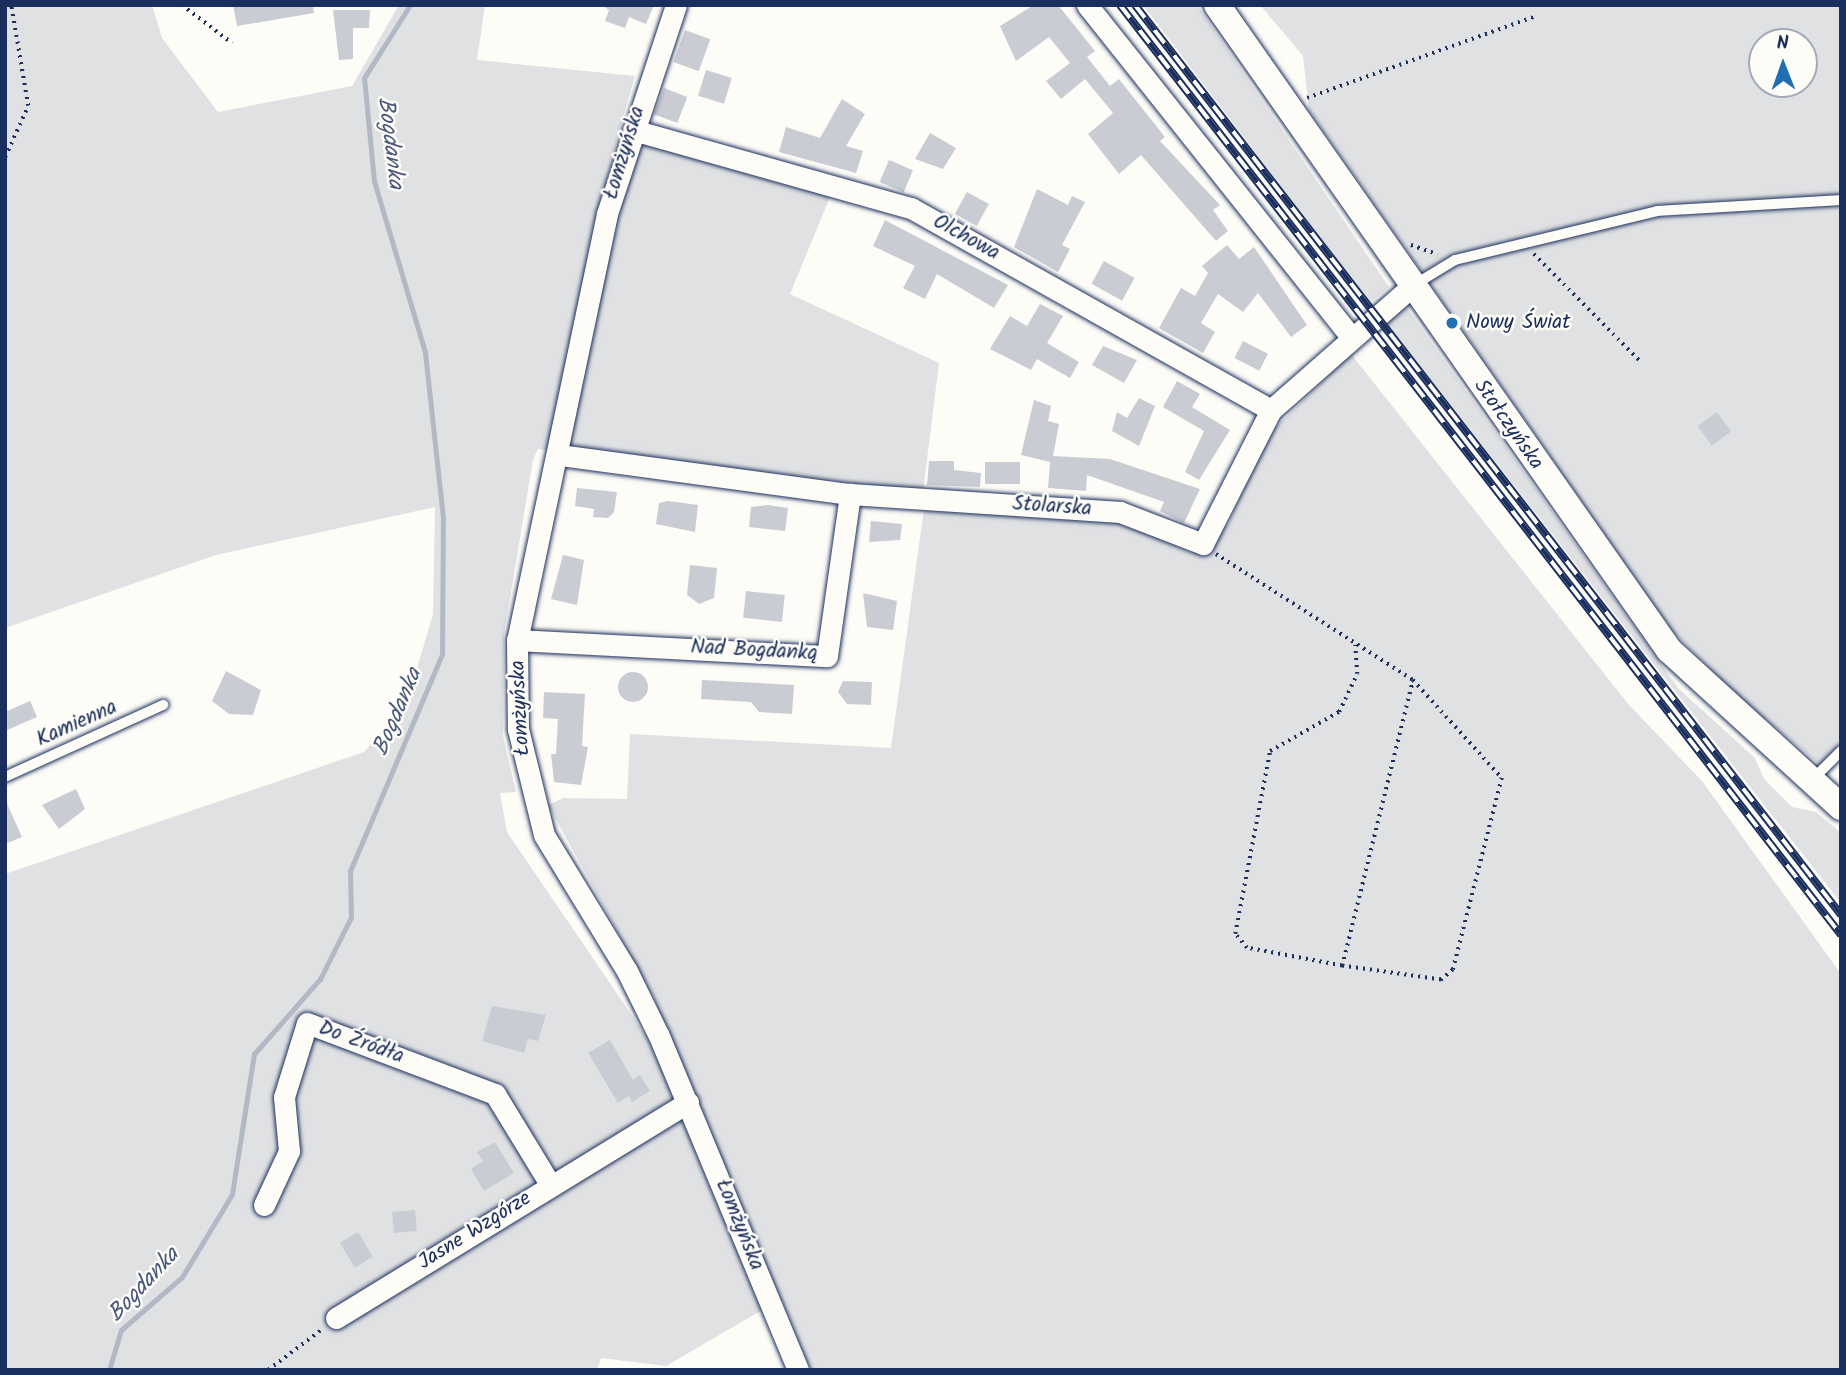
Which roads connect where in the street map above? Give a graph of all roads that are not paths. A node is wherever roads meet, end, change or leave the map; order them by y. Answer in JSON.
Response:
{"nodes":[{"id":1,"x":676,"y":5,"type":"edge"},
{"id":2,"x":1087,"y":5,"type":"edge"},
{"id":3,"x":1217,"y":5,"type":"edge"},
{"id":4,"x":633,"y":130,"type":"junction"},
{"id":5,"x":1841,"y":200,"type":"edge"},
{"id":6,"x":1412,"y":286,"type":"junction"},
{"id":7,"x":1351,"y":337,"type":"junction"},
{"id":8,"x":1272,"y":410,"type":"junction"},
{"id":9,"x":560,"y":455,"type":"junction"},
{"id":10,"x":850,"y":494,"type":"junction"},
{"id":11,"x":517,"y":640,"type":"junction"},
{"id":12,"x":163,"y":705,"type":"dead end"},
{"id":13,"x":1841,"y":751,"type":"edge"},
{"id":14,"x":5,"y":777,"type":"edge"},
{"id":15,"x":1811,"y":781,"type":"junction"},
{"id":16,"x":1841,"y":807,"type":"edge"},
{"id":17,"x":688,"y":1102,"type":"junction"},
{"id":18,"x":550,"y":1184,"type":"junction"},
{"id":19,"x":264,"y":1205,"type":"dead end"},
{"id":20,"x":336,"y":1318,"type":"road end"},
{"id":21,"x":798,"y":1370,"type":"edge"}],
"edges":[{"from":1,"to":4,"type":"street","name":"Łomżyńska"},
{"from":2,"to":7,"type":"street"},
{"from":3,"to":6,"type":"street","name":"Stołczyńska"},
{"from":4,"to":8,"type":"street","name":"Olchowa"},
{"from":4,"to":9,"type":"street","name":"Łomżyńska"},
{"from":5,"to":6,"type":"lane"},
{"from":6,"to":7,"type":"street"},
{"from":6,"to":15,"type":"street","name":"Stołczyńska"},
{"from":7,"to":8,"type":"street"},
{"from":8,"to":10,"type":"street","name":"Stolarska"},
{"from":9,"to":10,"type":"street","name":"Stolarska"},
{"from":9,"to":11,"type":"street","name":"Łomżyńska"},
{"from":10,"to":11,"type":"street","name":"Nad Bogdanką"},
{"from":11,"to":17,"type":"street","name":"Łomżyńska"},
{"from":12,"to":14,"type":"lane","name":"Kamienna"},
{"from":13,"to":15,"type":"lane"},
{"from":15,"to":16,"type":"street","name":"Stołczyńska"},
{"from":17,"to":18,"type":"street","name":"Jasne Wzgórze"},
{"from":17,"to":21,"type":"street","name":"Łomżyńska"},
{"from":18,"to":19,"type":"street","name":"Do Źródła"},
{"from":18,"to":20,"type":"street","name":"Jasne Wzgórze"}]}
